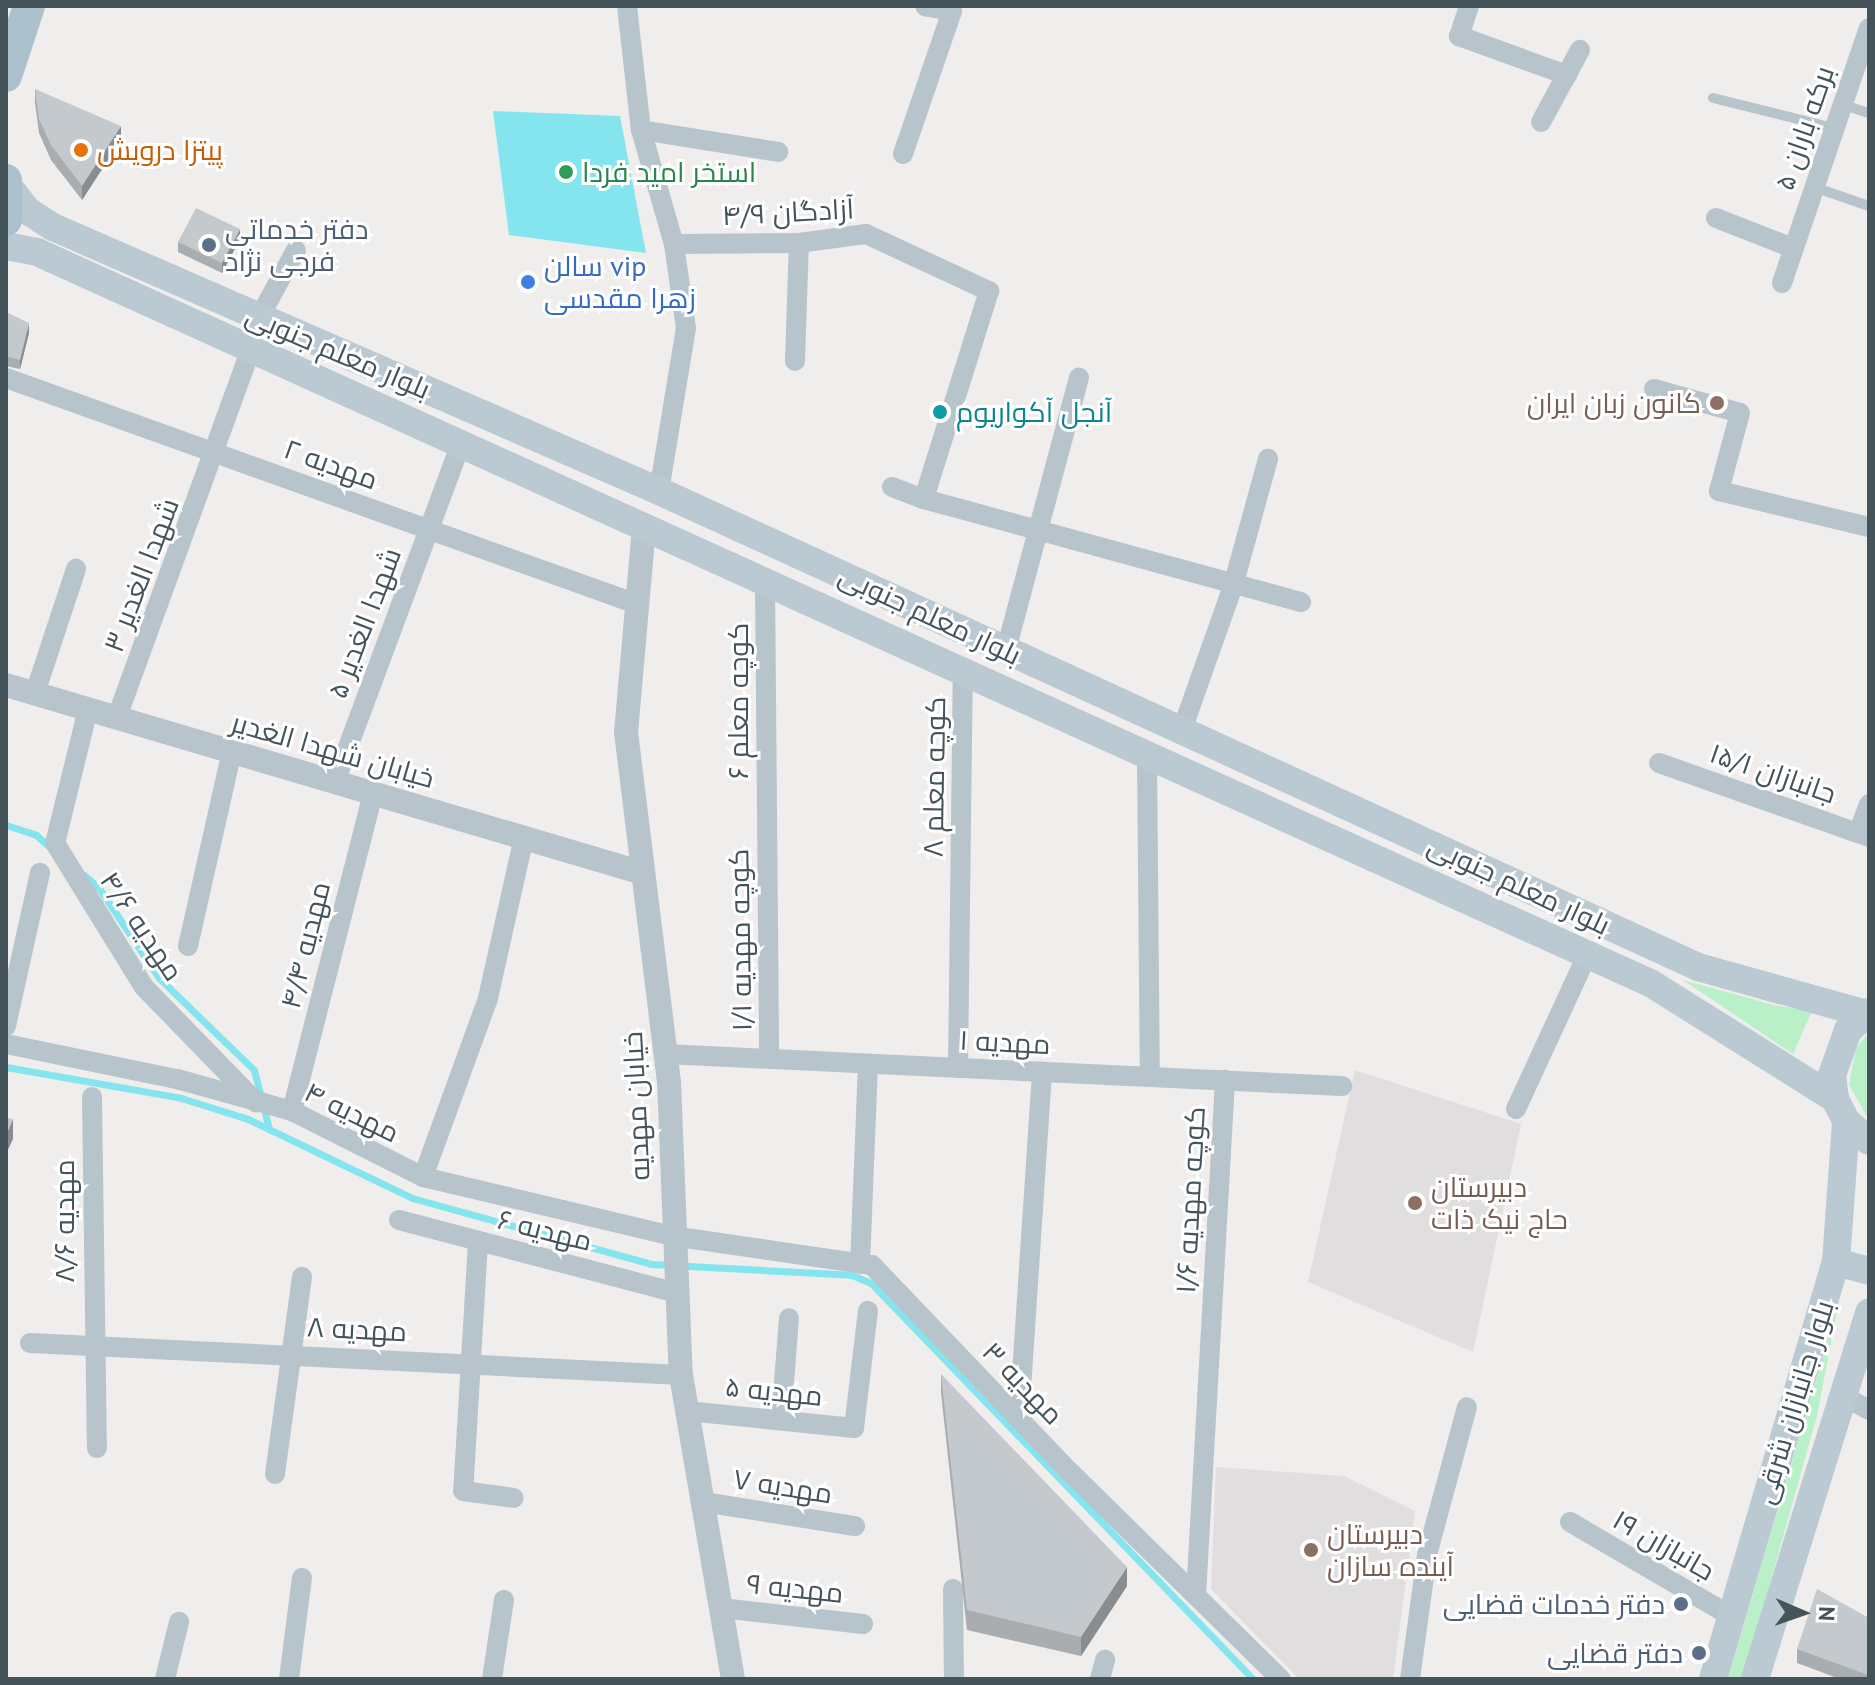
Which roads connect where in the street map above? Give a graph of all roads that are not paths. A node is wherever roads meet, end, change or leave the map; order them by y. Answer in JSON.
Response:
{"nodes":[{"id":1,"x":29,"y":6,"type":"edge"},
{"id":2,"x":627,"y":6,"type":"edge"},
{"id":3,"x":925,"y":6,"type":"edge"},
{"id":4,"x":1469,"y":6,"type":"edge"},
{"id":5,"x":1869,"y":28,"type":"edge"},
{"id":6,"x":1580,"y":50,"type":"dead end"},
{"id":7,"x":1567,"y":75,"type":"junction"},
{"id":8,"x":6,"y":76,"type":"edge"},
{"id":9,"x":1713,"y":98,"type":"dead end"},
{"id":10,"x":1841,"y":104,"type":"junction"},
{"id":11,"x":1869,"y":113,"type":"edge"},
{"id":12,"x":1541,"y":122,"type":"dead end"},
{"id":13,"x":1833,"y":128,"type":"junction"},
{"id":14,"x":641,"y":130,"type":"junction"},
{"id":15,"x":778,"y":152,"type":"dead end"},
{"id":16,"x":903,"y":154,"type":"dead end"},
{"id":17,"x":8,"y":183,"type":"edge"},
{"id":18,"x":1812,"y":187,"type":"junction"},
{"id":19,"x":1869,"y":206,"type":"edge"},
{"id":20,"x":1716,"y":218,"type":"dead end"},
{"id":21,"x":6,"y":220,"type":"edge"},
{"id":22,"x":799,"y":243,"type":"junction"},
{"id":23,"x":674,"y":244,"type":"junction"},
{"id":24,"x":6,"y":246,"type":"edge"},
{"id":25,"x":1793,"y":248,"type":"junction"},
{"id":26,"x":296,"y":250,"type":"dead end"},
{"id":27,"x":1782,"y":283,"type":"dead end"},
{"id":28,"x":259,"y":318,"type":"junction"},
{"id":29,"x":250,"y":351,"type":"junction"},
{"id":30,"x":795,"y":361,"type":"dead end"},
{"id":31,"x":6,"y":378,"type":"edge"},
{"id":32,"x":1079,"y":378,"type":"dead end"},
{"id":33,"x":400,"y":379,"type":"junction"},
{"id":34,"x":1654,"y":389,"type":"dead end"},
{"id":35,"x":387,"y":413,"type":"junction"},
{"id":36,"x":460,"y":445,"type":"junction"},
{"id":37,"x":217,"y":452,"type":"junction"},
{"id":38,"x":1268,"y":459,"type":"dead end"},
{"id":39,"x":892,"y":487,"type":"dead end"},
{"id":40,"x":659,"y":491,"type":"junction"},
{"id":41,"x":924,"y":499,"type":"junction"},
{"id":42,"x":644,"y":527,"type":"junction"},
{"id":43,"x":1869,"y":527,"type":"edge"},
{"id":44,"x":430,"y":529,"type":"junction"},
{"id":45,"x":1042,"y":530,"type":"junction"},
{"id":46,"x":76,"y":569,"type":"dead end"},
{"id":47,"x":765,"y":582,"type":"junction"},
{"id":48,"x":1233,"y":586,"type":"junction"},
{"id":49,"x":1301,"y":602,"type":"dead end"},
{"id":50,"x":637,"y":604,"type":"junction"},
{"id":51,"x":1006,"y":650,"type":"junction"},
{"id":52,"x":963,"y":672,"type":"junction"},
{"id":53,"x":6,"y":685,"type":"edge"},
{"id":54,"x":35,"y":693,"type":"junction"},
{"id":55,"x":88,"y":709,"type":"junction"},
{"id":56,"x":117,"y":717,"type":"junction"},
{"id":57,"x":1182,"y":730,"type":"junction"},
{"id":58,"x":232,"y":751,"type":"junction"},
{"id":59,"x":1147,"y":755,"type":"junction"},
{"id":60,"x":1659,"y":763,"type":"dead end"},
{"id":61,"x":335,"y":782,"type":"junction"},
{"id":62,"x":373,"y":793,"type":"junction"},
{"id":63,"x":1869,"y":804,"type":"edge"},
{"id":64,"x":767,"y":820,"type":"joint"},
{"id":65,"x":1864,"y":835,"type":"edge"},
{"id":66,"x":524,"y":837,"type":"junction"},
{"id":67,"x":40,"y":873,"type":"dead end"},
{"id":68,"x":643,"y":873,"type":"junction"},
{"id":69,"x":188,"y":946,"type":"dead end"},
{"id":70,"x":1587,"y":955,"type":"junction"},
{"id":71,"x":1867,"y":1013,"type":"edge"},
{"id":72,"x":6,"y":1026,"type":"edge"},
{"id":73,"x":6,"y":1044,"type":"edge"},
{"id":74,"x":665,"y":1054,"type":"junction"},
{"id":75,"x":769,"y":1059,"type":"junction"},
{"id":76,"x":868,"y":1064,"type":"junction"},
{"id":77,"x":958,"y":1068,"type":"junction"},
{"id":78,"x":1042,"y":1072,"type":"junction"},
{"id":79,"x":1150,"y":1077,"type":"junction"},
{"id":80,"x":1225,"y":1080,"type":"junction"},
{"id":81,"x":1342,"y":1086,"type":"dead end"},
{"id":82,"x":92,"y":1097,"type":"dead end"},
{"id":83,"x":257,"y":1103,"type":"junction"},
{"id":84,"x":1516,"y":1109,"type":"dead end"},
{"id":85,"x":1840,"y":1110,"type":"junction"},
{"id":86,"x":292,"y":1111,"type":"junction"},
{"id":87,"x":1869,"y":1141,"type":"edge"},
{"id":88,"x":423,"y":1177,"type":"junction"},
{"id":89,"x":399,"y":1220,"type":"dead end"},
{"id":90,"x":672,"y":1236,"type":"junction"},
{"id":91,"x":478,"y":1242,"type":"junction"},
{"id":92,"x":1836,"y":1262,"type":"junction"},
{"id":93,"x":860,"y":1264,"type":"junction"},
{"id":94,"x":1869,"y":1271,"type":"edge"},
{"id":95,"x":302,"y":1277,"type":"dead end"},
{"id":96,"x":677,"y":1293,"type":"junction"},
{"id":97,"x":868,"y":1311,"type":"dead end"},
{"id":98,"x":1869,"y":1312,"type":"edge"},
{"id":99,"x":789,"y":1318,"type":"dead end"},
{"id":100,"x":30,"y":1343,"type":"dead end"},
{"id":101,"x":93,"y":1346,"type":"junction"},
{"id":102,"x":293,"y":1354,"type":"junction"},
{"id":103,"x":473,"y":1364,"type":"junction"},
{"id":104,"x":681,"y":1375,"type":"junction"},
{"id":105,"x":1843,"y":1396,"type":"junction"},
{"id":106,"x":1467,"y":1407,"type":"dead end"},
{"id":107,"x":1869,"y":1410,"type":"edge"},
{"id":108,"x":687,"y":1411,"type":"junction"},
{"id":109,"x":1019,"y":1419,"type":"junction"},
{"id":110,"x":781,"y":1420,"type":"junction"},
{"id":111,"x":97,"y":1448,"type":"dead end"},
{"id":112,"x":275,"y":1474,"type":"dead end"},
{"id":113,"x":514,"y":1498,"type":"dead end"},
{"id":114,"x":703,"y":1502,"type":"junction"},
{"id":115,"x":1570,"y":1522,"type":"dead end"},
{"id":116,"x":855,"y":1526,"type":"dead end"},
{"id":117,"x":302,"y":1578,"type":"dead end"},
{"id":118,"x":953,"y":1589,"type":"dead end"},
{"id":119,"x":1196,"y":1596,"type":"junction"},
{"id":120,"x":504,"y":1600,"type":"dead end"},
{"id":121,"x":721,"y":1608,"type":"junction"},
{"id":122,"x":1731,"y":1616,"type":"junction"},
{"id":123,"x":179,"y":1622,"type":"dead end"},
{"id":124,"x":863,"y":1624,"type":"dead end"},
{"id":125,"x":1273,"y":1676,"type":"edge"},
{"id":126,"x":165,"y":1679,"type":"edge"},
{"id":127,"x":289,"y":1679,"type":"edge"},
{"id":128,"x":492,"y":1679,"type":"edge"},
{"id":129,"x":733,"y":1679,"type":"edge"},
{"id":130,"x":954,"y":1679,"type":"edge"},
{"id":131,"x":1410,"y":1679,"type":"edge"},
{"id":132,"x":1713,"y":1679,"type":"edge"},
{"id":133,"x":1755,"y":1679,"type":"edge"}],
"edges":[{"from":1,"to":8,"type":"main road"},
{"from":2,"to":14,"type":"street"},
{"from":3,"to":16,"type":"street"},
{"from":4,"to":7,"type":"street"},
{"from":5,"to":10,"type":"street","name":"برکه باران ۵"},
{"from":6,"to":7,"type":"street"},
{"from":7,"to":12,"type":"street"},
{"from":9,"to":13,"type":"lane"},
{"from":10,"to":11,"type":"lane"},
{"from":10,"to":13,"type":"street","name":"برکه باران ۵"},
{"from":13,"to":18,"type":"street","name":"برکه باران ۵"},
{"from":14,"to":15,"type":"street"},
{"from":14,"to":23,"type":"street"},
{"from":17,"to":21,"type":"main road"},
{"from":17,"to":28,"type":"main road","name":"بلوار معلم جنوبی"},
{"from":18,"to":19,"type":"lane"},
{"from":18,"to":25,"type":"street","name":"برکه باران ۵"},
{"from":20,"to":25,"type":"street"},
{"from":22,"to":23,"type":"street","name":"آزادگان ۴/۹"},
{"from":22,"to":30,"type":"street"},
{"from":22,"to":41,"type":"street","name":"آزادگان ۴/۹"},
{"from":23,"to":40,"type":"street"},
{"from":24,"to":29,"type":"main road","name":"بلوار معلم جنوبی"},
{"from":25,"to":27,"type":"street","name":"برکه باران ۵"},
{"from":26,"to":28,"type":"street"},
{"from":28,"to":33,"type":"main road","name":"بلوار معلم جنوبی"},
{"from":29,"to":35,"type":"main road","name":"بلوار معلم جنوبی"},
{"from":29,"to":37,"type":"street","name":"شهدا الغدیر ۳"},
{"from":31,"to":37,"type":"street","name":"مهدیه ۲"},
{"from":32,"to":45,"type":"street"},
{"from":33,"to":35,"type":"main road"},
{"from":33,"to":40,"type":"main road","name":"بلوار معلم جنوبی"},
{"from":34,"to":43,"type":"street"},
{"from":35,"to":36,"type":"main road","name":"بلوار معلم جنوبی"},
{"from":36,"to":42,"type":"main road","name":"بلوار معلم جنوبی"},
{"from":36,"to":44,"type":"street","name":"شهدا الغدیر ۵"},
{"from":37,"to":44,"type":"street","name":"مهدیه ۲"},
{"from":37,"to":56,"type":"street","name":"شهدا الغدیر ۳"},
{"from":38,"to":48,"type":"street"},
{"from":39,"to":41,"type":"street"},
{"from":40,"to":51,"type":"main road","name":"بلوار معلم جنوبی"},
{"from":41,"to":45,"type":"street"},
{"from":42,"to":47,"type":"main road","name":"بلوار معلم جنوبی"},
{"from":42,"to":50,"type":"street","name":"خیابان مهدیه"},
{"from":44,"to":50,"type":"street","name":"مهدیه ۲"},
{"from":44,"to":61,"type":"street","name":"شهدا الغدیر ۵"},
{"from":45,"to":48,"type":"street"},
{"from":45,"to":51,"type":"street"},
{"from":46,"to":54,"type":"street"},
{"from":47,"to":52,"type":"main road","name":"بلوار معلم جنوبی"},
{"from":47,"to":64,"type":"street","name":"کوچه معلم ۶"},
{"from":48,"to":49,"type":"street"},
{"from":48,"to":57,"type":"street"},
{"from":50,"to":68,"type":"street","name":"خیابان مهدیه"},
{"from":51,"to":57,"type":"main road","name":"بلوار معلم جنوبی"},
{"from":52,"to":59,"type":"main road","name":"بلوار معلم جنوبی"},
{"from":52,"to":77,"type":"street","name":"کوچه معلم ۸"},
{"from":53,"to":54,"type":"street","name":"خیابان شهدا الغدیر"},
{"from":54,"to":55,"type":"street","name":"خیابان شهدا الغدیر"},
{"from":55,"to":56,"type":"street","name":"خیابان شهدا الغدیر"},
{"from":55,"to":83,"type":"street","name":"مهدیه ۴/۶"},
{"from":56,"to":58,"type":"street","name":"خیابان شهدا الغدیر"},
{"from":57,"to":71,"type":"main road","name":"بلوار معلم جنوبی"},
{"from":58,"to":61,"type":"street","name":"خیابان شهدا الغدیر"},
{"from":58,"to":69,"type":"street"},
{"from":59,"to":70,"type":"main road","name":"بلوار معلم جنوبی"},
{"from":59,"to":79,"type":"street"},
{"from":60,"to":65,"type":"street","name":"جانبازان ۱۵/۱"},
{"from":61,"to":62,"type":"street","name":"خیابان شهدا الغدیر"},
{"from":62,"to":66,"type":"street","name":"خیابان شهدا الغدیر"},
{"from":62,"to":86,"type":"street","name":"مهدیه ۴/۴"},
{"from":63,"to":65,"type":"street"},
{"from":64,"to":75,"type":"street","name":"کوچه مهدیه ۱/۱"},
{"from":66,"to":68,"type":"street","name":"خیابان شهدا الغدیر"},
{"from":66,"to":88,"type":"street"},
{"from":67,"to":72,"type":"street"},
{"from":68,"to":74,"type":"street","name":"خیابان مهدیه"},
{"from":70,"to":84,"type":"street"},
{"from":70,"to":85,"type":"main road","name":"بلوار معلم جنوبی"},
{"from":71,"to":85,"type":"main road","name":"بلوار جانبازان شرقی"},
{"from":73,"to":83,"type":"street","name":"مهدیه ۴"},
{"from":74,"to":75,"type":"street","name":"مهدیه ۱"},
{"from":74,"to":90,"type":"street","name":"خیابان مهدیه"},
{"from":75,"to":76,"type":"street","name":"مهدیه ۱"},
{"from":76,"to":77,"type":"street","name":"مهدیه ۱"},
{"from":76,"to":93,"type":"street"},
{"from":77,"to":78,"type":"street","name":"مهدیه ۱"},
{"from":78,"to":79,"type":"street","name":"مهدیه ۱"},
{"from":78,"to":109,"type":"street"},
{"from":79,"to":80,"type":"street","name":"مهدیه ۱"},
{"from":80,"to":81,"type":"street","name":"مهدیه ۱"},
{"from":80,"to":119,"type":"street","name":"کوچه مهدیه ۱/۶"},
{"from":82,"to":101,"type":"street","name":"مهدیه ۸/۶"},
{"from":83,"to":86,"type":"street","name":"مهدیه ۴"},
{"from":85,"to":87,"type":"main road","name":"بلوار معلم جنوبی"},
{"from":85,"to":92,"type":"main road","name":"بلوار جانبازان شرقی"},
{"from":86,"to":88,"type":"street","name":"مهدیه ۴"},
{"from":88,"to":90,"type":"street","name":"مهدیه ۴"},
{"from":89,"to":91,"type":"street","name":"مهدیه ۶"},
{"from":90,"to":93,"type":"street","name":"مهدیه ۳"},
{"from":90,"to":96,"type":"street","name":"خیابان مهدیه"},
{"from":91,"to":96,"type":"street","name":"مهدیه ۶"},
{"from":91,"to":103,"type":"street"},
{"from":92,"to":94,"type":"main road"},
{"from":92,"to":122,"type":"main road","name":"بلوار جانبازان شرقی"},
{"from":93,"to":109,"type":"street","name":"مهدیه ۳"},
{"from":95,"to":102,"type":"street"},
{"from":96,"to":104,"type":"street","name":"خیابان مهدیه"},
{"from":97,"to":110,"type":"street","name":"مهدیه ۵"},
{"from":98,"to":105,"type":"main road","name":"بلوار جانبازان شرقی"},
{"from":99,"to":110,"type":"street"},
{"from":100,"to":101,"type":"street","name":"مهدیه ۸"},
{"from":101,"to":102,"type":"street","name":"مهدیه ۸"},
{"from":101,"to":111,"type":"street","name":"مهدیه ۸/۶"},
{"from":102,"to":103,"type":"street","name":"مهدیه ۸"},
{"from":102,"to":112,"type":"street"},
{"from":103,"to":104,"type":"street","name":"مهدیه ۸"},
{"from":103,"to":113,"type":"street"},
{"from":104,"to":108,"type":"street","name":"خیابان مهدیه"},
{"from":105,"to":107,"type":"street"},
{"from":105,"to":133,"type":"main road","name":"بلوار جانبازان شرقی"},
{"from":106,"to":131,"type":"street"},
{"from":108,"to":110,"type":"street","name":"مهدیه ۵"},
{"from":108,"to":114,"type":"street","name":"خیابان مهدیه"},
{"from":109,"to":119,"type":"street","name":"مهدیه ۳"},
{"from":114,"to":116,"type":"street","name":"مهدیه ۷"},
{"from":114,"to":121,"type":"street","name":"خیابان مهدیه"},
{"from":115,"to":122,"type":"street","name":"جانبازان ۱۹"},
{"from":117,"to":127,"type":"street"},
{"from":118,"to":130,"type":"street"},
{"from":119,"to":125,"type":"street","name":"مهدیه ۳"},
{"from":120,"to":128,"type":"street"},
{"from":121,"to":124,"type":"street","name":"مهدیه ۹"},
{"from":121,"to":129,"type":"street","name":"خیابان مهدیه"},
{"from":122,"to":132,"type":"main road","name":"بلوار جانبازان شرقی"},
{"from":123,"to":126,"type":"street"}]}
